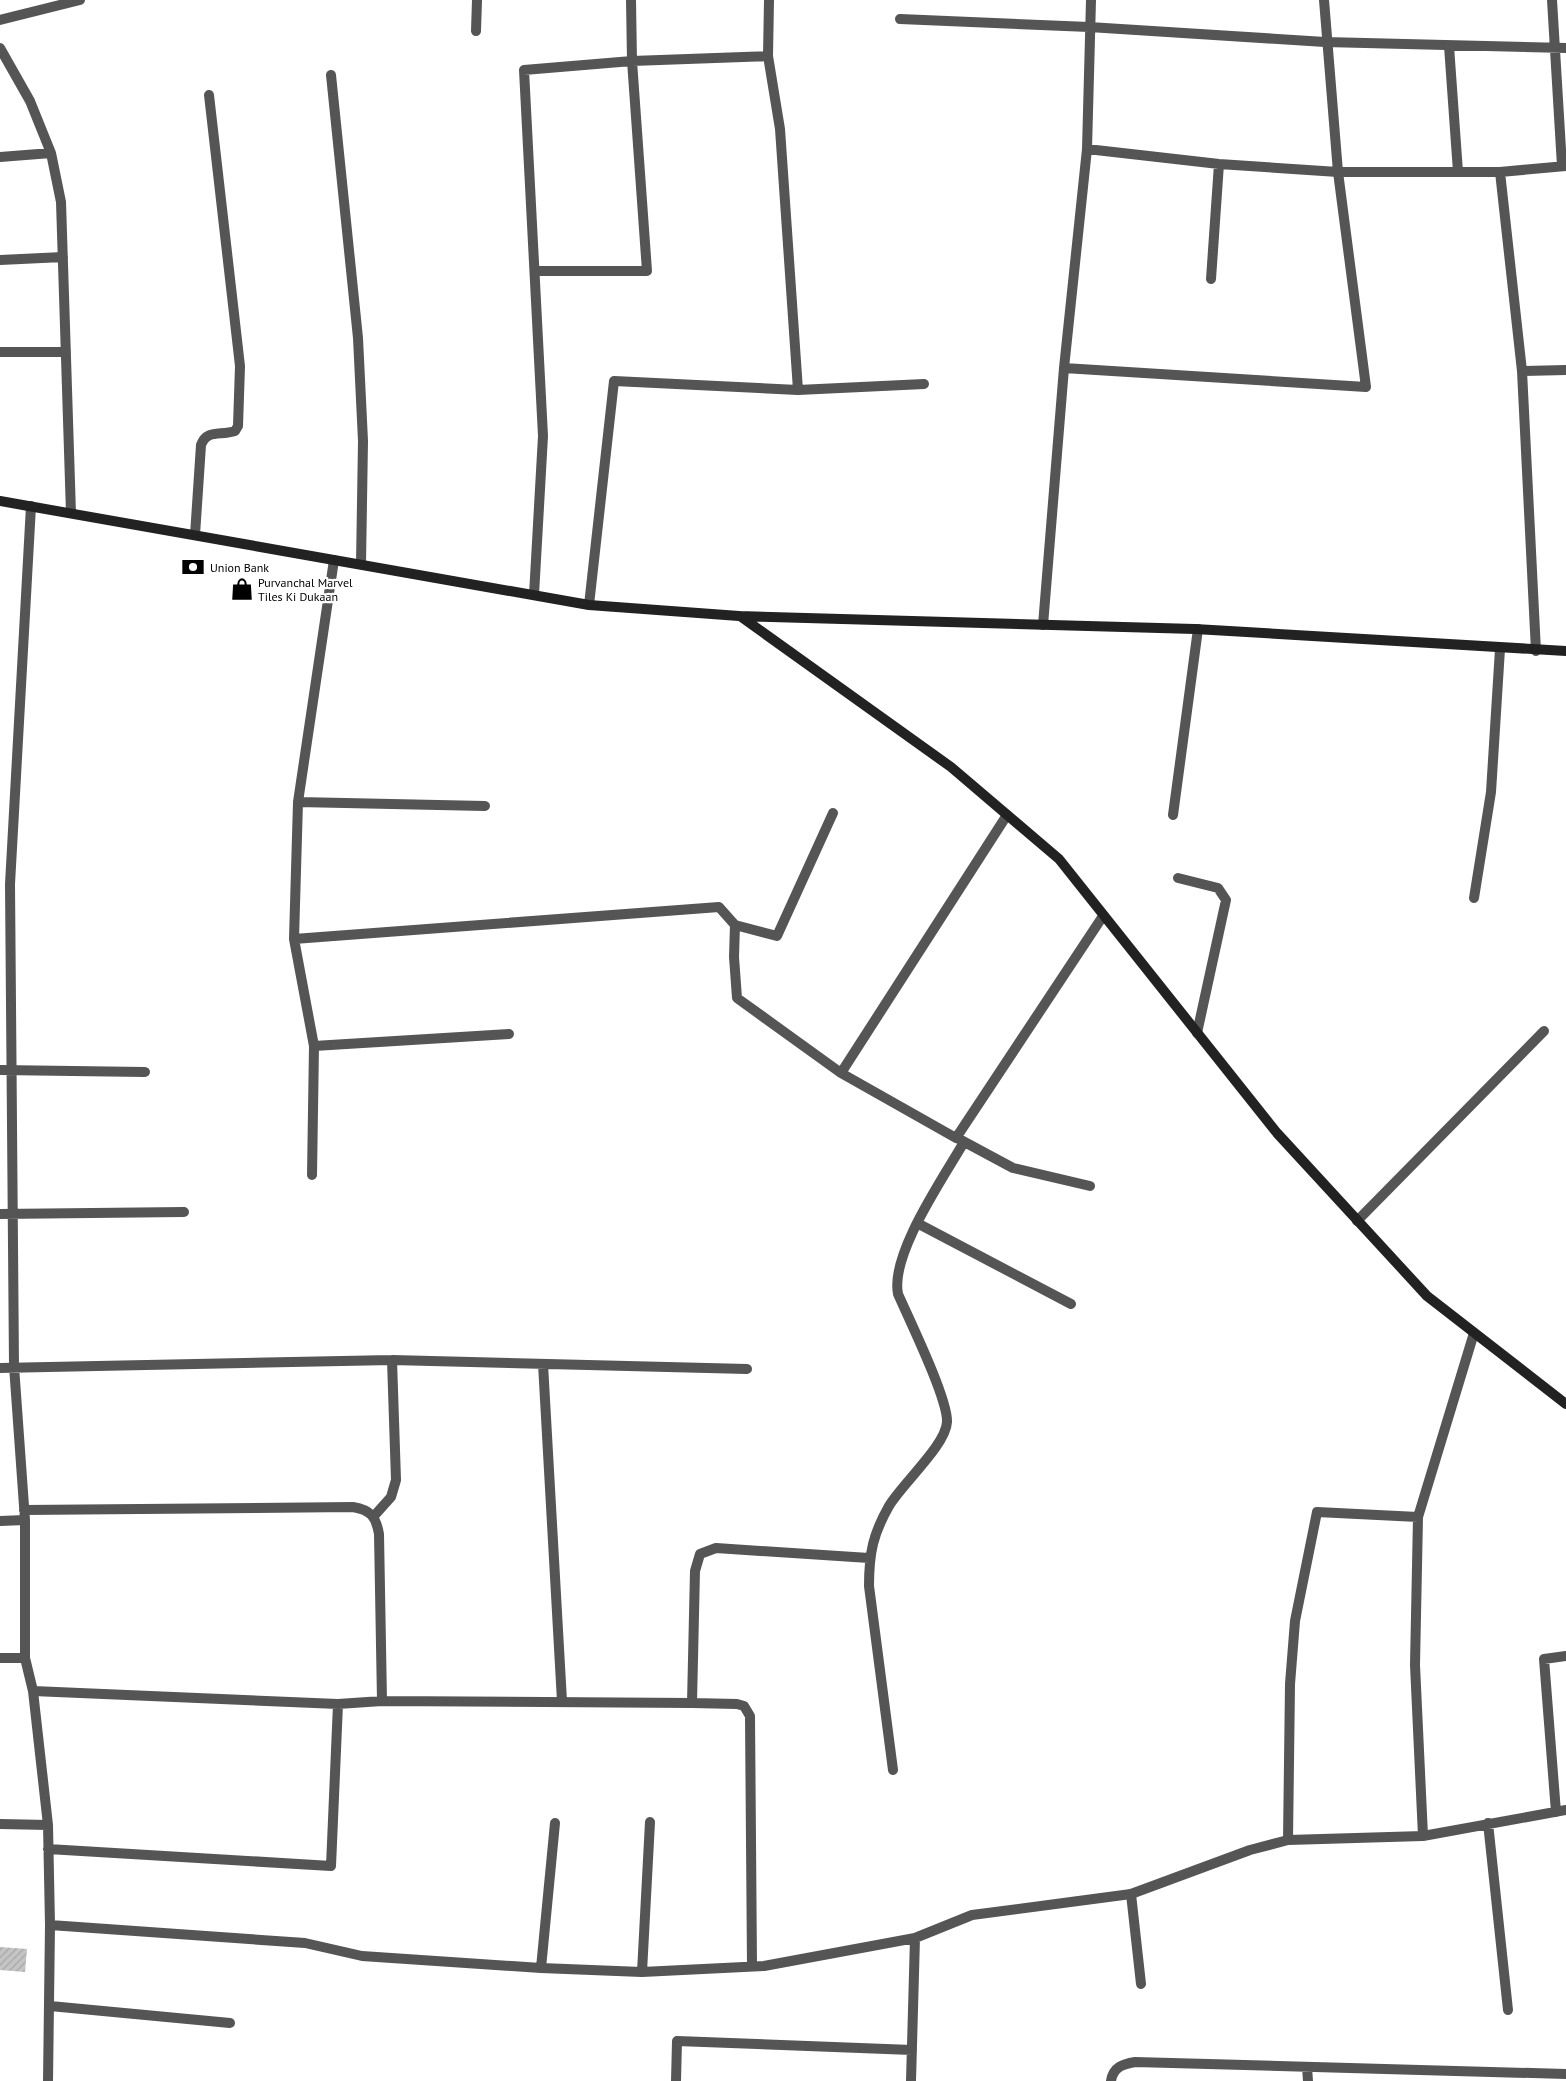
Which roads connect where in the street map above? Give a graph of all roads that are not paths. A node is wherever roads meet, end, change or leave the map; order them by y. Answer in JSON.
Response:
{"nodes":[{"id":1,"x":80,"y":0,"type":"edge"},
{"id":2,"x":477,"y":0,"type":"edge"},
{"id":3,"x":631,"y":0,"type":"edge"},
{"id":4,"x":769,"y":0,"type":"edge"},
{"id":5,"x":1091,"y":0,"type":"edge"},
{"id":6,"x":1324,"y":0,"type":"edge"},
{"id":7,"x":1552,"y":0,"type":"edge"},
{"id":8,"x":900,"y":19,"type":"dead end"},
{"id":9,"x":0,"y":20,"type":"edge"},
{"id":10,"x":1089,"y":27,"type":"junction"},
{"id":11,"x":476,"y":31,"type":"dead end"},
{"id":12,"x":1325,"y":42,"type":"junction"},
{"id":13,"x":1449,"y":46,"type":"junction"},
{"id":14,"x":0,"y":48,"type":"edge"},
{"id":15,"x":1555,"y":48,"type":"junction"},
{"id":16,"x":1566,"y":48,"type":"edge"},
{"id":17,"x":768,"y":56,"type":"junction"},
{"id":18,"x":632,"y":61,"type":"junction"},
{"id":19,"x":331,"y":75,"type":"dead end"},
{"id":20,"x":209,"y":95,"type":"dead end"},
{"id":21,"x":1087,"y":149,"type":"junction"},
{"id":22,"x":51,"y":153,"type":"junction"},
{"id":23,"x":0,"y":157,"type":"edge"},
{"id":24,"x":1219,"y":164,"type":"junction"},
{"id":25,"x":1564,"y":166,"type":"edge"},
{"id":26,"x":1338,"y":172,"type":"junction"},
{"id":27,"x":1458,"y":172,"type":"junction"},
{"id":28,"x":1500,"y":172,"type":"junction"},
{"id":29,"x":63,"y":257,"type":"junction"},
{"id":30,"x":0,"y":260,"type":"edge"},
{"id":31,"x":534,"y":271,"type":"junction"},
{"id":32,"x":1211,"y":279,"type":"dead end"},
{"id":33,"x":0,"y":352,"type":"edge"},
{"id":34,"x":66,"y":352,"type":"junction"},
{"id":35,"x":1064,"y":368,"type":"junction"},
{"id":36,"x":1566,"y":370,"type":"edge"},
{"id":37,"x":1522,"y":371,"type":"junction"},
{"id":38,"x":924,"y":384,"type":"dead end"},
{"id":39,"x":798,"y":390,"type":"junction"},
{"id":40,"x":0,"y":500,"type":"edge"},
{"id":41,"x":31,"y":506,"type":"junction"},
{"id":42,"x":71,"y":513,"type":"junction"},
{"id":43,"x":195,"y":535,"type":"junction"},
{"id":44,"x":334,"y":560,"type":"junction"},
{"id":45,"x":361,"y":564,"type":"junction"},
{"id":46,"x":534,"y":595,"type":"junction"},
{"id":47,"x":590,"y":605,"type":"junction"},
{"id":48,"x":739,"y":616,"type":"junction"},
{"id":49,"x":1043,"y":625,"type":"junction"},
{"id":50,"x":1198,"y":629,"type":"junction"},
{"id":51,"x":1500,"y":649,"type":"junction"},
{"id":52,"x":1536,"y":651,"type":"junction"},
{"id":53,"x":1566,"y":651,"type":"edge"},
{"id":54,"x":298,"y":802,"type":"junction"},
{"id":55,"x":485,"y":806,"type":"dead end"},
{"id":56,"x":834,"y":812,"type":"dead end"},
{"id":57,"x":1007,"y":815,"type":"junction"},
{"id":58,"x":1173,"y":815,"type":"dead end"},
{"id":59,"x":1178,"y":878,"type":"dead end"},
{"id":60,"x":1474,"y":898,"type":"dead end"},
{"id":61,"x":1103,"y":916,"type":"junction"},
{"id":62,"x":735,"y":925,"type":"junction"},
{"id":63,"x":294,"y":939,"type":"junction"},
{"id":64,"x":1544,"y":1031,"type":"dead end"},
{"id":65,"x":1197,"y":1033,"type":"junction"},
{"id":66,"x":509,"y":1034,"type":"dead end"},
{"id":67,"x":314,"y":1046,"type":"junction"},
{"id":68,"x":12,"y":1069,"type":"junction"},
{"id":69,"x":0,"y":1070,"type":"edge"},
{"id":70,"x":145,"y":1072,"type":"dead end"},
{"id":71,"x":841,"y":1073,"type":"junction"},
{"id":72,"x":960,"y":1140,"type":"junction"},
{"id":73,"x":312,"y":1176,"type":"dead end"},
{"id":74,"x":1090,"y":1186,"type":"dead end"},
{"id":75,"x":184,"y":1212,"type":"dead end"},
{"id":76,"x":0,"y":1214,"type":"edge"},
{"id":77,"x":13,"y":1214,"type":"junction"},
{"id":78,"x":1357,"y":1221,"type":"junction"},
{"id":79,"x":917,"y":1223,"type":"junction"},
{"id":80,"x":1070,"y":1304,"type":"dead end"},
{"id":81,"x":1474,"y":1332,"type":"junction"},
{"id":82,"x":392,"y":1360,"type":"junction"},
{"id":83,"x":543,"y":1364,"type":"junction"},
{"id":84,"x":14,"y":1366,"type":"junction"},
{"id":85,"x":0,"y":1368,"type":"edge"},
{"id":86,"x":747,"y":1369,"type":"dead end"},
{"id":87,"x":1566,"y":1404,"type":"edge"},
{"id":88,"x":25,"y":1515,"type":"junction"},
{"id":89,"x":374,"y":1516,"type":"junction"},
{"id":90,"x":1418,"y":1517,"type":"junction"},
{"id":91,"x":0,"y":1521,"type":"edge"},
{"id":92,"x":869,"y":1558,"type":"junction"},
{"id":93,"x":1566,"y":1656,"type":"edge"},
{"id":94,"x":0,"y":1658,"type":"edge"},
{"id":95,"x":25,"y":1658,"type":"junction"},
{"id":96,"x":33,"y":1691,"type":"junction"},
{"id":97,"x":382,"y":1700,"type":"junction"},
{"id":98,"x":562,"y":1701,"type":"junction"},
{"id":99,"x":692,"y":1703,"type":"junction"},
{"id":100,"x":338,"y":1704,"type":"junction"},
{"id":101,"x":893,"y":1770,"type":"dead end"},
{"id":102,"x":1561,"y":1811,"type":"edge"},
{"id":103,"x":650,"y":1822,"type":"dead end"},
{"id":104,"x":555,"y":1823,"type":"dead end"},
{"id":105,"x":1488,"y":1823,"type":"junction"},
{"id":106,"x":0,"y":1824,"type":"edge"},
{"id":107,"x":48,"y":1825,"type":"junction"},
{"id":108,"x":1423,"y":1836,"type":"junction"},
{"id":109,"x":1288,"y":1840,"type":"junction"},
{"id":110,"x":48,"y":1849,"type":"junction"},
{"id":111,"x":1131,"y":1894,"type":"junction"},
{"id":112,"x":50,"y":1925,"type":"junction"},
{"id":113,"x":914,"y":1938,"type":"junction"},
{"id":114,"x":752,"y":1966,"type":"junction"},
{"id":115,"x":541,"y":1968,"type":"junction"},
{"id":116,"x":642,"y":1972,"type":"junction"},
{"id":117,"x":1141,"y":1984,"type":"dead end"},
{"id":118,"x":50,"y":2006,"type":"junction"},
{"id":119,"x":1508,"y":2010,"type":"dead end"},
{"id":120,"x":230,"y":2023,"type":"dead end"},
{"id":121,"x":912,"y":2050,"type":"junction"},
{"id":122,"x":1307,"y":2067,"type":"junction"},
{"id":123,"x":1566,"y":2074,"type":"edge"},
{"id":124,"x":48,"y":2081,"type":"edge"},
{"id":125,"x":676,"y":2081,"type":"edge"},
{"id":126,"x":911,"y":2081,"type":"edge"},
{"id":127,"x":1111,"y":2081,"type":"edge"},
{"id":128,"x":1308,"y":2081,"type":"edge"}],
"edges":[{"from":1,"to":9,"type":"street"},
{"from":2,"to":11,"type":"street"},
{"from":3,"to":18,"type":"street"},
{"from":4,"to":17,"type":"street"},
{"from":5,"to":10,"type":"street"},
{"from":6,"to":12,"type":"street"},
{"from":7,"to":15,"type":"street"},
{"from":8,"to":10,"type":"street"},
{"from":10,"to":12,"type":"street"},
{"from":10,"to":21,"type":"street"},
{"from":12,"to":13,"type":"street"},
{"from":12,"to":26,"type":"street"},
{"from":13,"to":15,"type":"street"},
{"from":13,"to":27,"type":"street"},
{"from":14,"to":22,"type":"street"},
{"from":15,"to":16,"type":"street"},
{"from":15,"to":25,"type":"street"},
{"from":17,"to":18,"type":"street"},
{"from":17,"to":39,"type":"street"},
{"from":18,"to":31,"type":"street"},
{"from":18,"to":31,"type":"street"},
{"from":19,"to":45,"type":"street"},
{"from":20,"to":43,"type":"street"},
{"from":21,"to":24,"type":"street"},
{"from":21,"to":35,"type":"street"},
{"from":22,"to":23,"type":"street"},
{"from":22,"to":29,"type":"street"},
{"from":24,"to":26,"type":"street"},
{"from":24,"to":32,"type":"street"},
{"from":25,"to":28,"type":"street"},
{"from":26,"to":27,"type":"street"},
{"from":26,"to":35,"type":"street"},
{"from":27,"to":28,"type":"street"},
{"from":28,"to":37,"type":"street"},
{"from":29,"to":30,"type":"street"},
{"from":29,"to":34,"type":"street"},
{"from":31,"to":46,"type":"street"},
{"from":33,"to":34,"type":"street"},
{"from":34,"to":42,"type":"street"},
{"from":35,"to":49,"type":"street"},
{"from":36,"to":37,"type":"street"},
{"from":37,"to":52,"type":"street"},
{"from":38,"to":39,"type":"street"},
{"from":39,"to":47,"type":"street"},
{"from":40,"to":41,"type":"street"},
{"from":41,"to":42,"type":"street"},
{"from":41,"to":68,"type":"street"},
{"from":42,"to":43,"type":"street"},
{"from":43,"to":44,"type":"street"},
{"from":44,"to":45,"type":"street"},
{"from":44,"to":54,"type":"street"},
{"from":45,"to":46,"type":"street"},
{"from":46,"to":47,"type":"street"},
{"from":47,"to":48,"type":"street"},
{"from":48,"to":49,"type":"street"},
{"from":48,"to":57,"type":"street"},
{"from":49,"to":50,"type":"street"},
{"from":50,"to":51,"type":"street"},
{"from":50,"to":58,"type":"street"},
{"from":51,"to":52,"type":"street"},
{"from":51,"to":60,"type":"street"},
{"from":52,"to":53,"type":"street"},
{"from":54,"to":55,"type":"street"},
{"from":54,"to":63,"type":"street"},
{"from":56,"to":62,"type":"street"},
{"from":57,"to":61,"type":"street"},
{"from":57,"to":71,"type":"street"},
{"from":59,"to":65,"type":"street"},
{"from":61,"to":65,"type":"street"},
{"from":61,"to":72,"type":"street"},
{"from":62,"to":63,"type":"street"},
{"from":62,"to":71,"type":"street"},
{"from":63,"to":67,"type":"street"},
{"from":64,"to":78,"type":"street"},
{"from":65,"to":78,"type":"street"},
{"from":66,"to":67,"type":"street"},
{"from":67,"to":73,"type":"street"},
{"from":68,"to":69,"type":"street"},
{"from":68,"to":70,"type":"street"},
{"from":68,"to":77,"type":"street"},
{"from":71,"to":72,"type":"street"},
{"from":72,"to":74,"type":"street"},
{"from":72,"to":79,"type":"street"},
{"from":75,"to":77,"type":"street"},
{"from":76,"to":77,"type":"street"},
{"from":77,"to":84,"type":"street"},
{"from":78,"to":81,"type":"street"},
{"from":79,"to":80,"type":"street"},
{"from":79,"to":92,"type":"street"},
{"from":81,"to":87,"type":"street"},
{"from":81,"to":90,"type":"street"},
{"from":82,"to":83,"type":"street"},
{"from":82,"to":84,"type":"street"},
{"from":82,"to":89,"type":"street"},
{"from":83,"to":86,"type":"street"},
{"from":83,"to":98,"type":"street"},
{"from":84,"to":85,"type":"street"},
{"from":84,"to":88,"type":"street"},
{"from":88,"to":89,"type":"street"},
{"from":88,"to":91,"type":"street"},
{"from":88,"to":95,"type":"street"},
{"from":89,"to":97,"type":"street"},
{"from":90,"to":108,"type":"street"},
{"from":90,"to":109,"type":"street"},
{"from":92,"to":99,"type":"street"},
{"from":92,"to":101,"type":"street"},
{"from":93,"to":102,"type":"street"},
{"from":94,"to":95,"type":"street"},
{"from":95,"to":96,"type":"street"},
{"from":96,"to":100,"type":"street"},
{"from":96,"to":107,"type":"street"},
{"from":97,"to":98,"type":"street"},
{"from":97,"to":100,"type":"street"},
{"from":98,"to":99,"type":"street"},
{"from":99,"to":114,"type":"street"},
{"from":100,"to":110,"type":"street"},
{"from":102,"to":105,"type":"street"},
{"from":103,"to":116,"type":"street"},
{"from":104,"to":115,"type":"street"},
{"from":105,"to":108,"type":"street"},
{"from":105,"to":119,"type":"street"},
{"from":106,"to":107,"type":"street"},
{"from":107,"to":110,"type":"street"},
{"from":108,"to":109,"type":"street"},
{"from":109,"to":111,"type":"street"},
{"from":110,"to":112,"type":"street"},
{"from":111,"to":113,"type":"street"},
{"from":111,"to":117,"type":"street"},
{"from":112,"to":115,"type":"street"},
{"from":112,"to":118,"type":"street"},
{"from":113,"to":114,"type":"street"},
{"from":113,"to":121,"type":"street"},
{"from":114,"to":116,"type":"street"},
{"from":115,"to":116,"type":"street"},
{"from":118,"to":120,"type":"street"},
{"from":118,"to":124,"type":"street"},
{"from":121,"to":125,"type":"street"},
{"from":121,"to":126,"type":"street"},
{"from":122,"to":123,"type":"street"},
{"from":122,"to":127,"type":"street"},
{"from":122,"to":128,"type":"street"}]}
